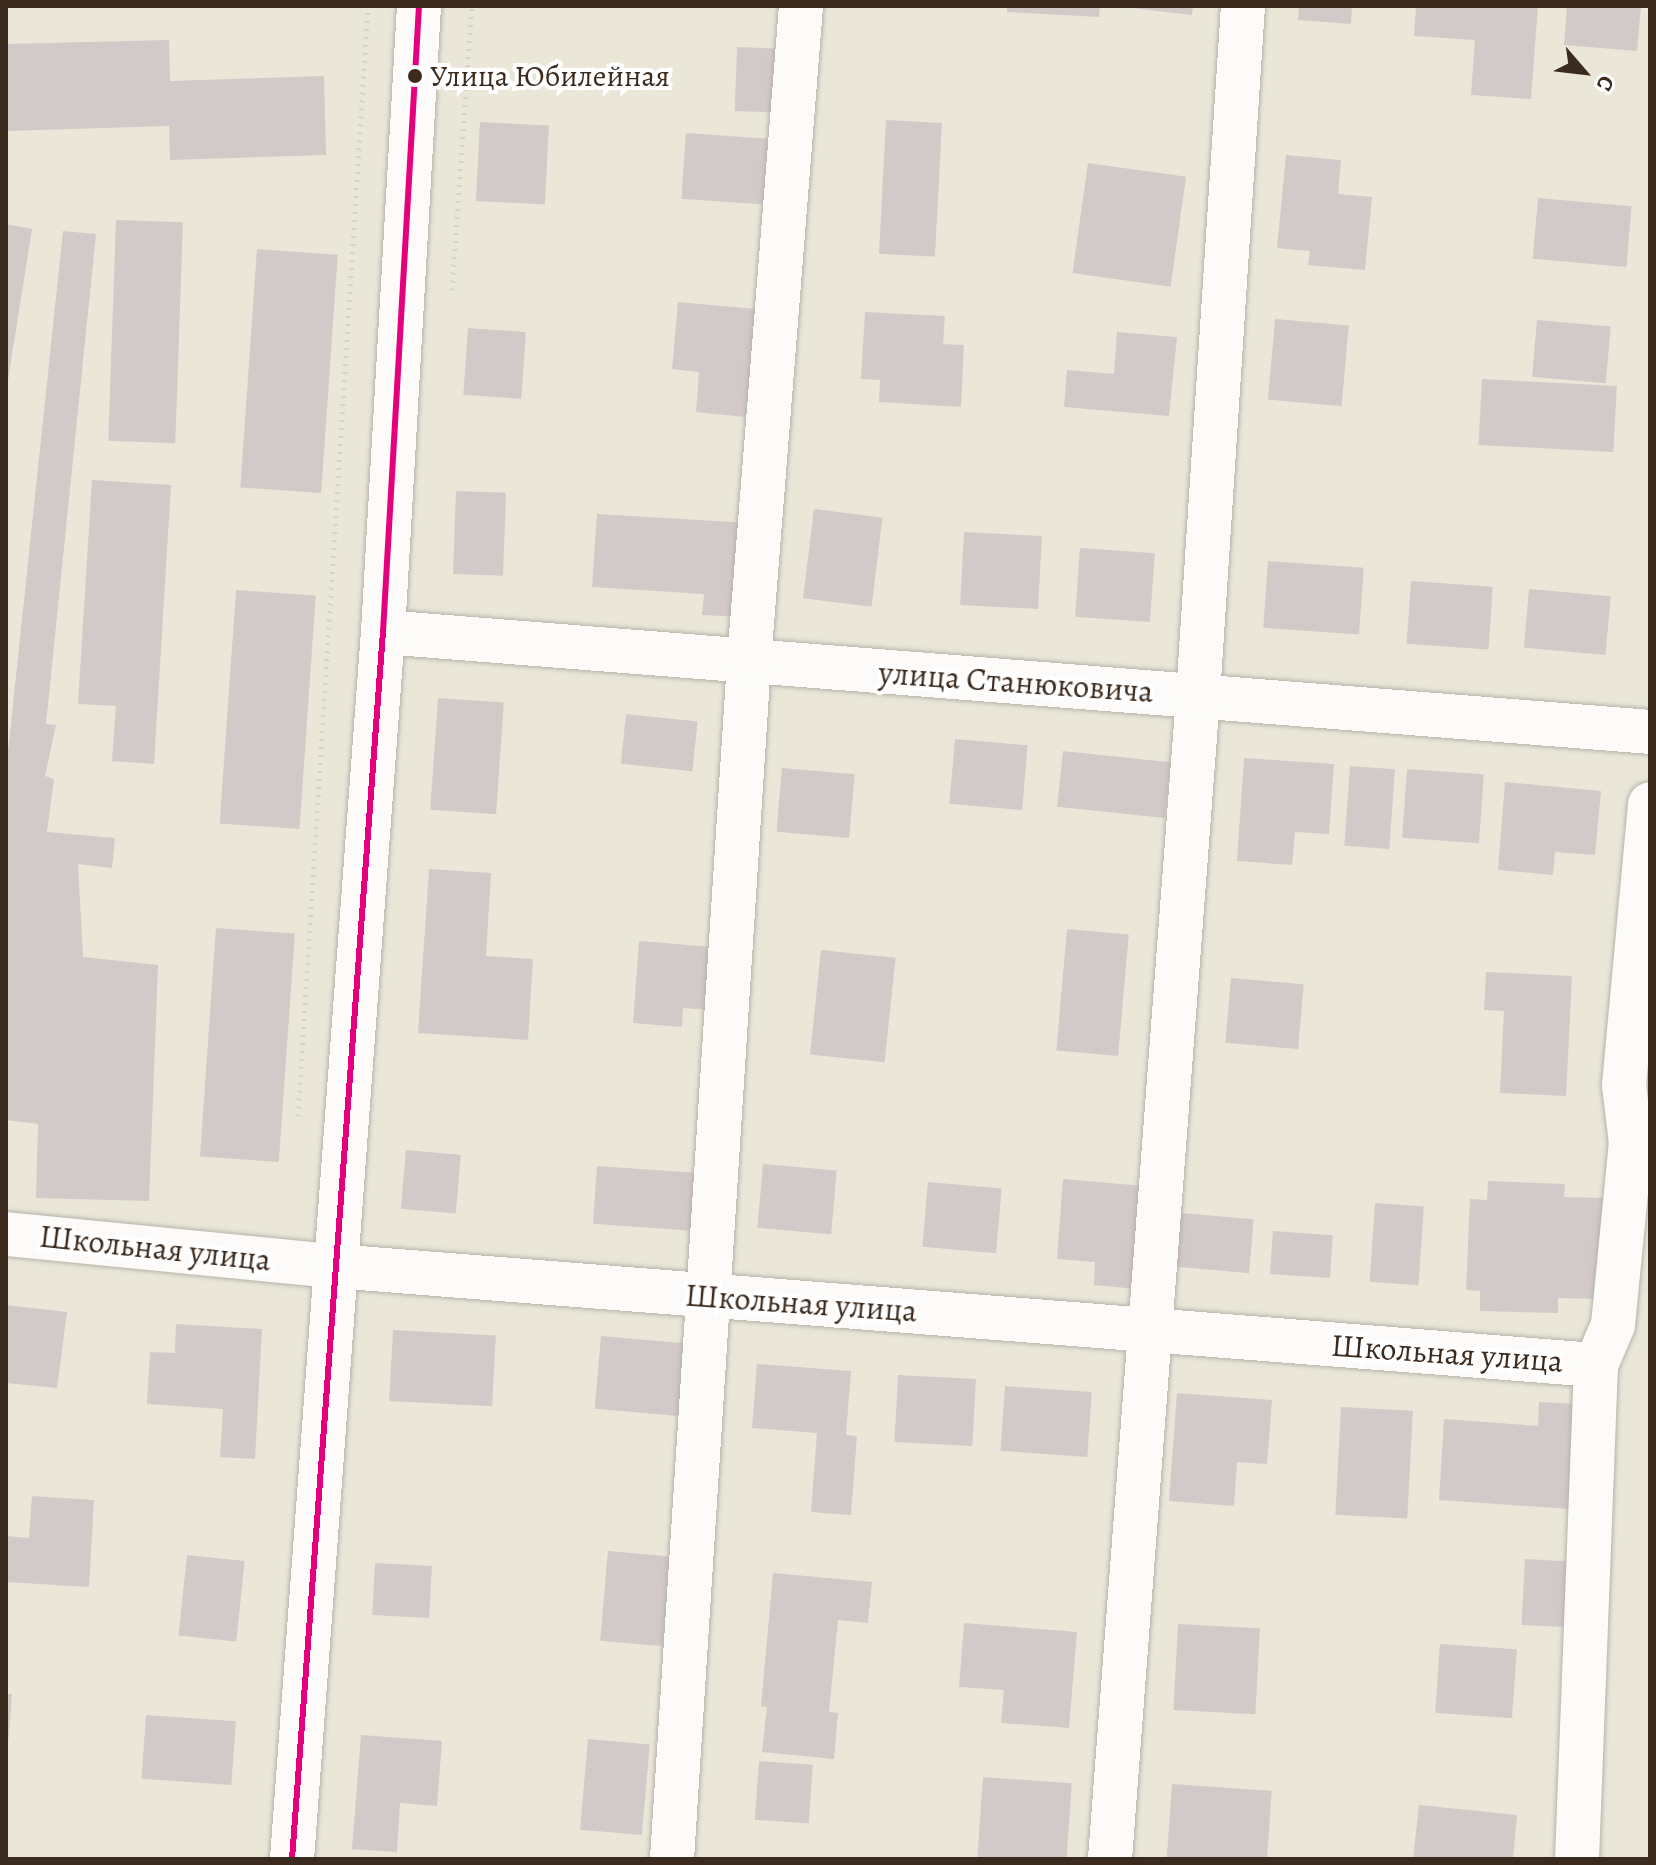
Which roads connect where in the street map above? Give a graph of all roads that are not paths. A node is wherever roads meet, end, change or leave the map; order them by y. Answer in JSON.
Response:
{"nodes":[{"id":1,"x":419,"y":6,"type":"edge"},
{"id":2,"x":801,"y":6,"type":"edge"},
{"id":3,"x":1243,"y":6,"type":"edge"},
{"id":4,"x":383,"y":632,"type":"junction"},
{"id":5,"x":749,"y":661,"type":"junction"},
{"id":6,"x":1198,"y":696,"type":"junction"},
{"id":7,"x":1650,"y":732,"type":"edge"},
{"id":8,"x":1650,"y":804,"type":"edge"},
{"id":9,"x":6,"y":1234,"type":"edge"},
{"id":10,"x":334,"y":1266,"type":"junction"},
{"id":11,"x":711,"y":1296,"type":"junction"},
{"id":12,"x":1152,"y":1330,"type":"junction"},
{"id":13,"x":1596,"y":1365,"type":"junction"},
{"id":14,"x":292,"y":1859,"type":"edge"},
{"id":15,"x":672,"y":1859,"type":"edge"},
{"id":16,"x":1110,"y":1859,"type":"edge"},
{"id":17,"x":1577,"y":1859,"type":"edge"}],
"edges":[{"from":1,"to":4,"type":"street"},
{"from":2,"to":5,"type":"street"},
{"from":3,"to":6,"type":"street"},
{"from":4,"to":5,"type":"street","name":"улица Станюковича"},
{"from":4,"to":10,"type":"street"},
{"from":5,"to":6,"type":"street","name":"улица Станюковича"},
{"from":5,"to":11,"type":"street"},
{"from":6,"to":7,"type":"street","name":"улица Станюковича"},
{"from":6,"to":12,"type":"street"},
{"from":8,"to":13,"type":"street"},
{"from":9,"to":10,"type":"street","name":"Школьная улица"},
{"from":10,"to":11,"type":"street","name":"Школьная улица"},
{"from":10,"to":14,"type":"street"},
{"from":11,"to":12,"type":"street","name":"Школьная улица"},
{"from":11,"to":15,"type":"street"},
{"from":12,"to":13,"type":"street","name":"Школьная улица"},
{"from":12,"to":16,"type":"street"},
{"from":13,"to":17,"type":"street"}]}
